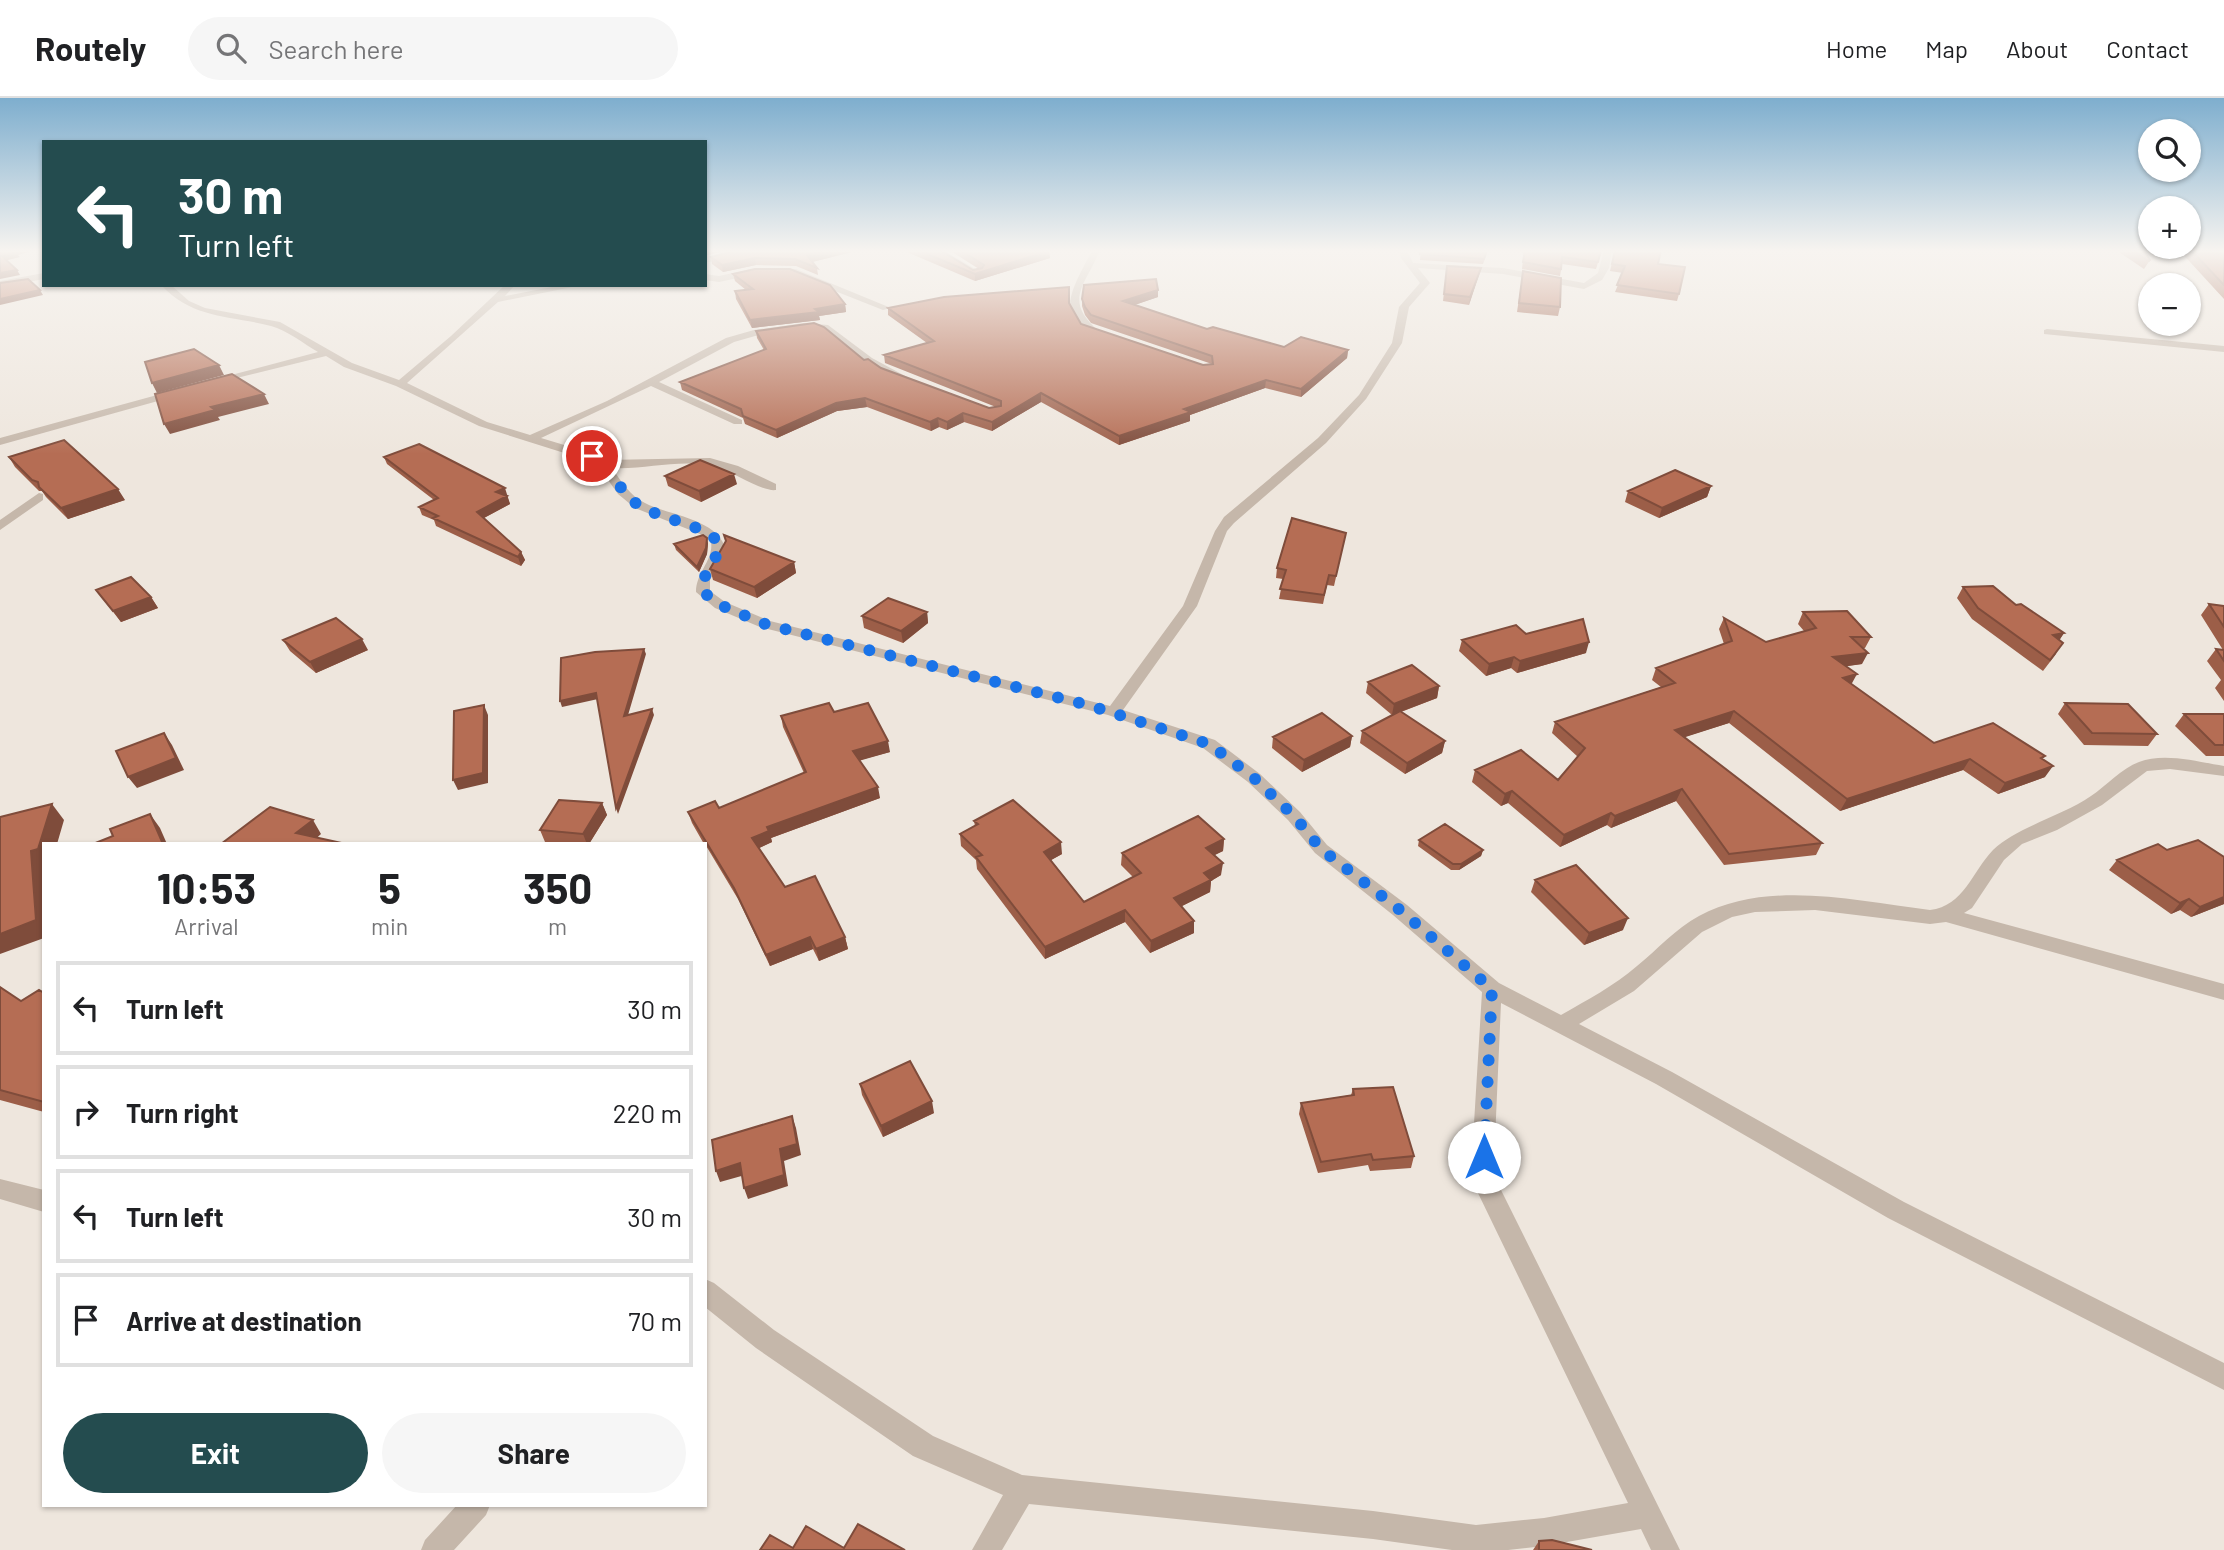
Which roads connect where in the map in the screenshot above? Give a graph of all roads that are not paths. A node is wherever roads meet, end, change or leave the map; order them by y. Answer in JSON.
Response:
{"nodes":[{"id":1,"x":250,"y":318,"type":"edge"},
{"id":2,"x":476,"y":318,"type":"edge"},
{"id":3,"x":1078,"y":318,"type":"edge"},
{"id":4,"x":1402,"y":318,"type":"edge"},
{"id":5,"x":2047,"y":332,"type":"dead end"},
{"id":6,"x":1105,"y":335,"type":"edge"},
{"id":7,"x":2224,"y":349,"type":"edge"},
{"id":8,"x":327,"y":353,"type":"junction"},
{"id":9,"x":913,"y":381,"type":"edge"},
{"id":10,"x":652,"y":383,"type":"junction"},
{"id":11,"x":400,"y":384,"type":"junction"},
{"id":12,"x":202,"y":386,"type":"edge"},
{"id":13,"x":189,"y":389,"type":"edge"},
{"id":14,"x":738,"y":422,"type":"edge"},
{"id":15,"x":530,"y":439,"type":"junction"},
{"id":16,"x":0,"y":442,"type":"edge"},
{"id":17,"x":606,"y":464,"type":"junction"},
{"id":18,"x":772,"y":487,"type":"dead end"},
{"id":19,"x":39,"y":498,"type":"edge"},
{"id":20,"x":0,"y":526,"type":"edge"},
{"id":21,"x":1114,"y":712,"type":"junction"},
{"id":22,"x":2224,"y":771,"type":"edge"},
{"id":23,"x":1946,"y":915,"type":"junction"},
{"id":24,"x":1492,"y":989,"type":"junction"},
{"id":25,"x":2224,"y":992,"type":"edge"},
{"id":26,"x":1563,"y":1024,"type":"junction"},
{"id":27,"x":0,"y":1189,"type":"edge"},
{"id":28,"x":42,"y":1200,"type":"edge"},
{"id":29,"x":707,"y":1293,"type":"edge"},
{"id":30,"x":2224,"y":1377,"type":"edge"},
{"id":31,"x":1022,"y":1489,"type":"junction"},
{"id":32,"x":474,"y":1507,"type":"edge"},
{"id":33,"x":1649,"y":1513,"type":"junction"},
{"id":34,"x":435,"y":1550,"type":"edge"},
{"id":35,"x":986,"y":1550,"type":"edge"},
{"id":36,"x":1665,"y":1550,"type":"edge"}],
"edges":[{"from":1,"to":8,"type":"street"},
{"from":2,"to":11,"type":"street"},
{"from":3,"to":6,"type":"street"},
{"from":4,"to":21,"type":"street"},
{"from":5,"to":7,"type":"street"},
{"from":8,"to":11,"type":"street"},
{"from":8,"to":12,"type":"street"},
{"from":9,"to":10,"type":"street"},
{"from":10,"to":14,"type":"street"},
{"from":10,"to":15,"type":"street"},
{"from":11,"to":15,"type":"street"},
{"from":13,"to":16,"type":"street"},
{"from":15,"to":17,"type":"street"},
{"from":17,"to":18,"type":"street"},
{"from":17,"to":21,"type":"street"},
{"from":19,"to":20,"type":"street"},
{"from":21,"to":24,"type":"street"},
{"from":22,"to":23,"type":"street"},
{"from":23,"to":25,"type":"street"},
{"from":23,"to":26,"type":"street"},
{"from":24,"to":26,"type":"street"},
{"from":24,"to":33,"type":"street"},
{"from":26,"to":30,"type":"street"},
{"from":27,"to":28,"type":"street"},
{"from":29,"to":31,"type":"street"},
{"from":31,"to":33,"type":"street"},
{"from":31,"to":35,"type":"street"},
{"from":32,"to":34,"type":"street"},
{"from":33,"to":36,"type":"street"}]}
